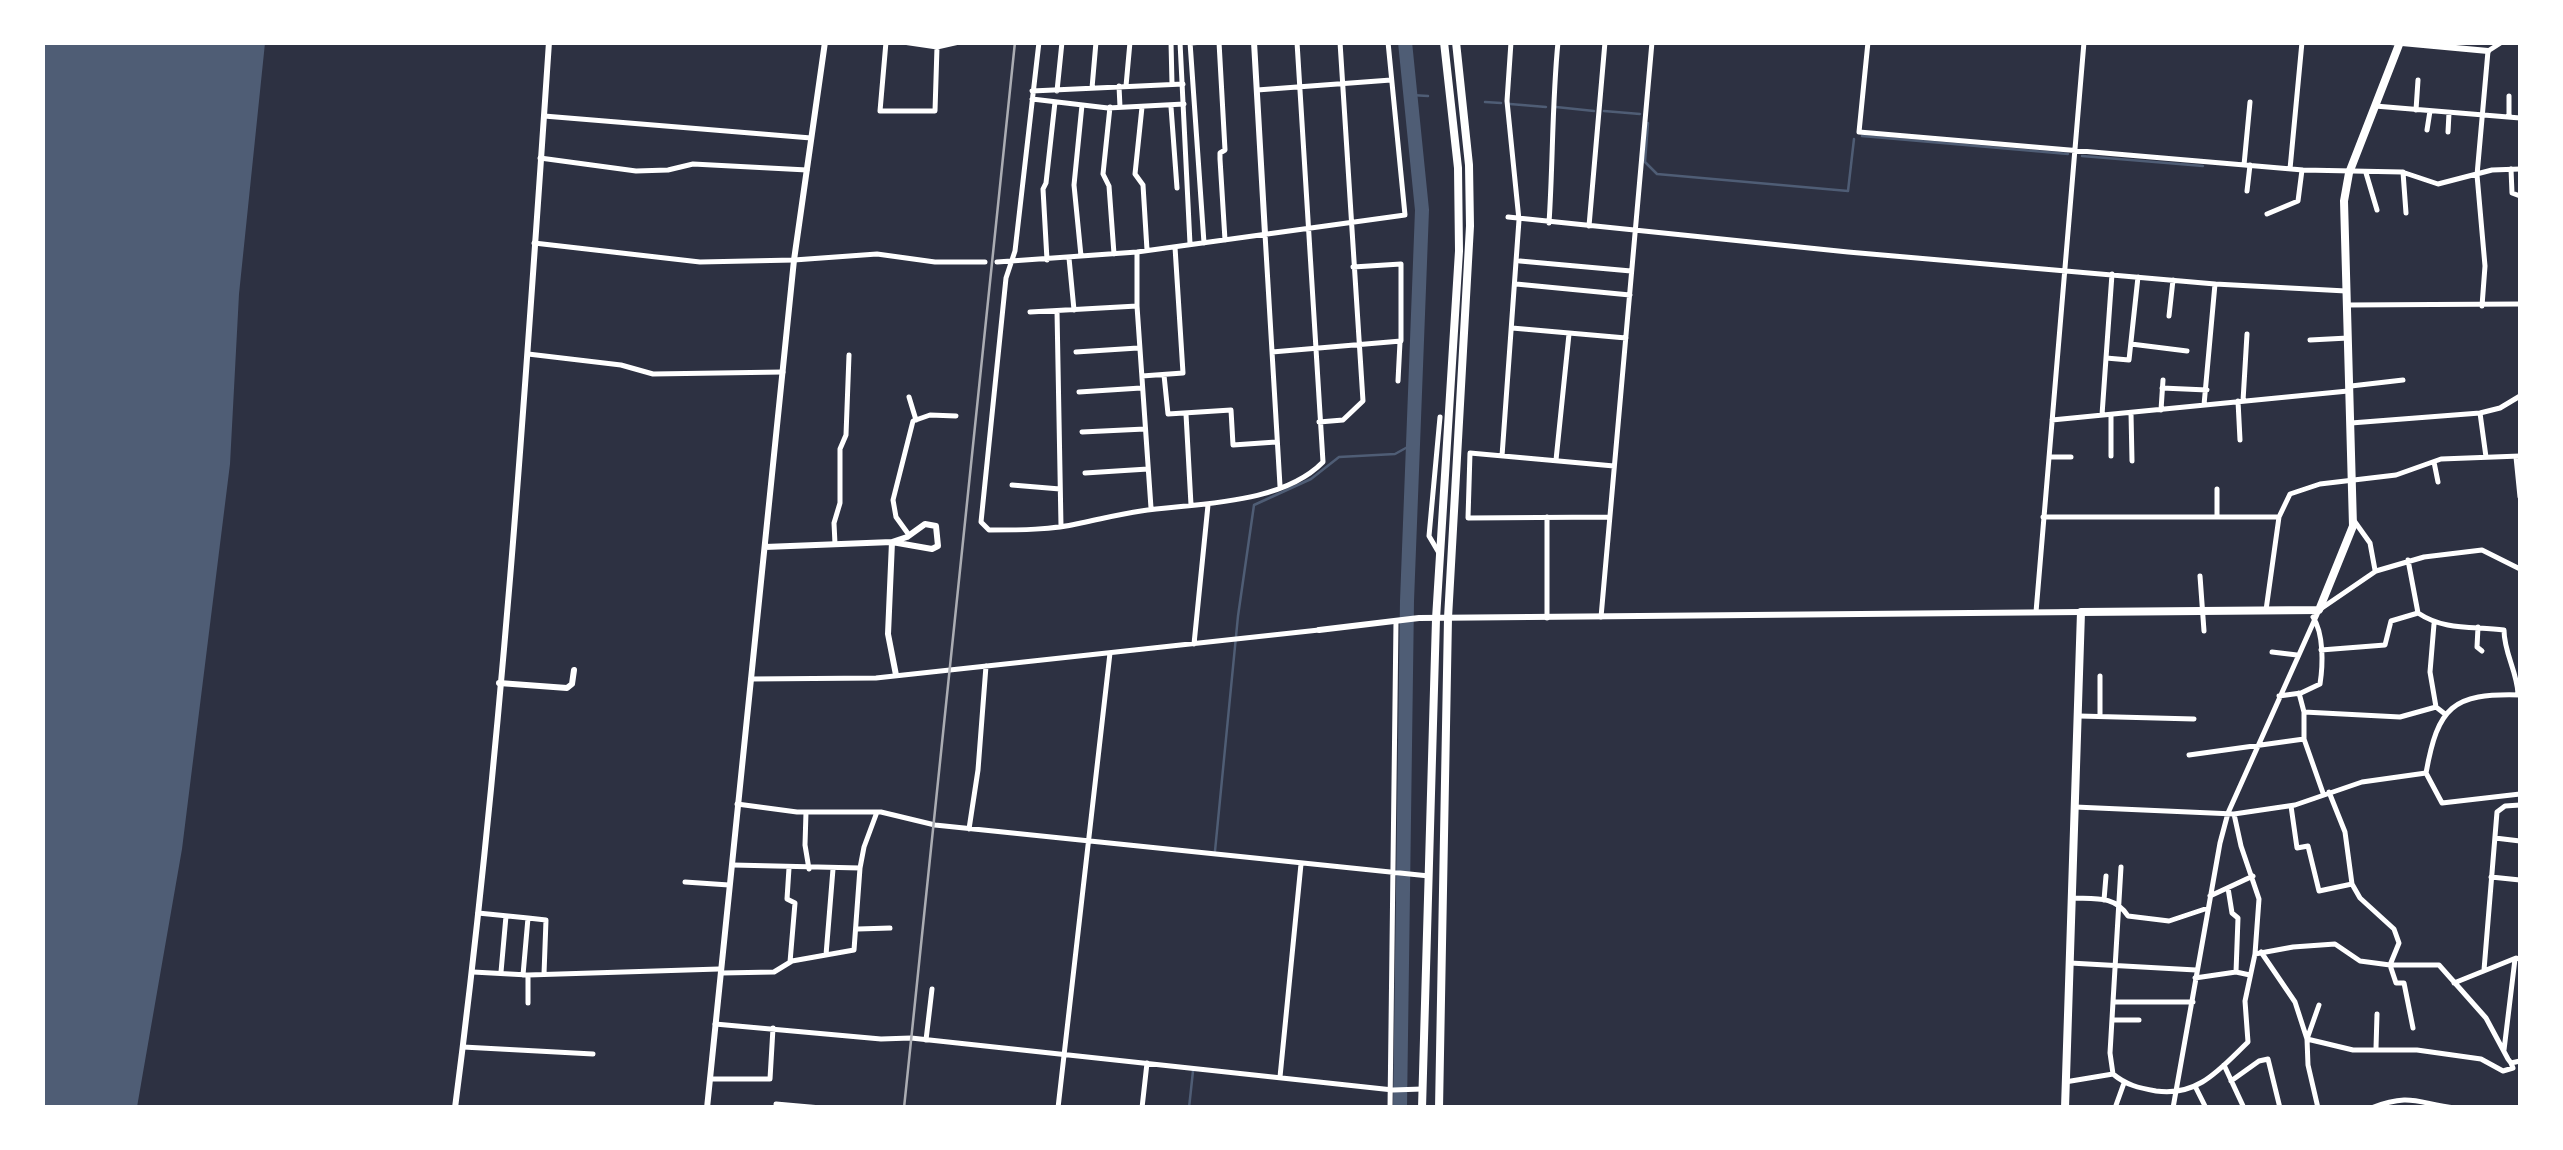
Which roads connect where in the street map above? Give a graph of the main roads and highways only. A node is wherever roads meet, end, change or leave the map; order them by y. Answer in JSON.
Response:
{"nodes":[{"id":1,"x":1444,"y":42,"type":"edge"},
{"id":2,"x":1456,"y":42,"type":"edge"},
{"id":3,"x":2400,"y":43,"type":"edge"},
{"id":4,"x":1422,"y":1108,"type":"edge"},
{"id":5,"x":1438,"y":1108,"type":"edge"},
{"id":6,"x":2064,"y":1108,"type":"edge"}],
"edges":[{"from":1,"to":4,"type":"main road"},
{"from":2,"to":5,"type":"main road"},
{"from":3,"to":6,"type":"main road"}]}
